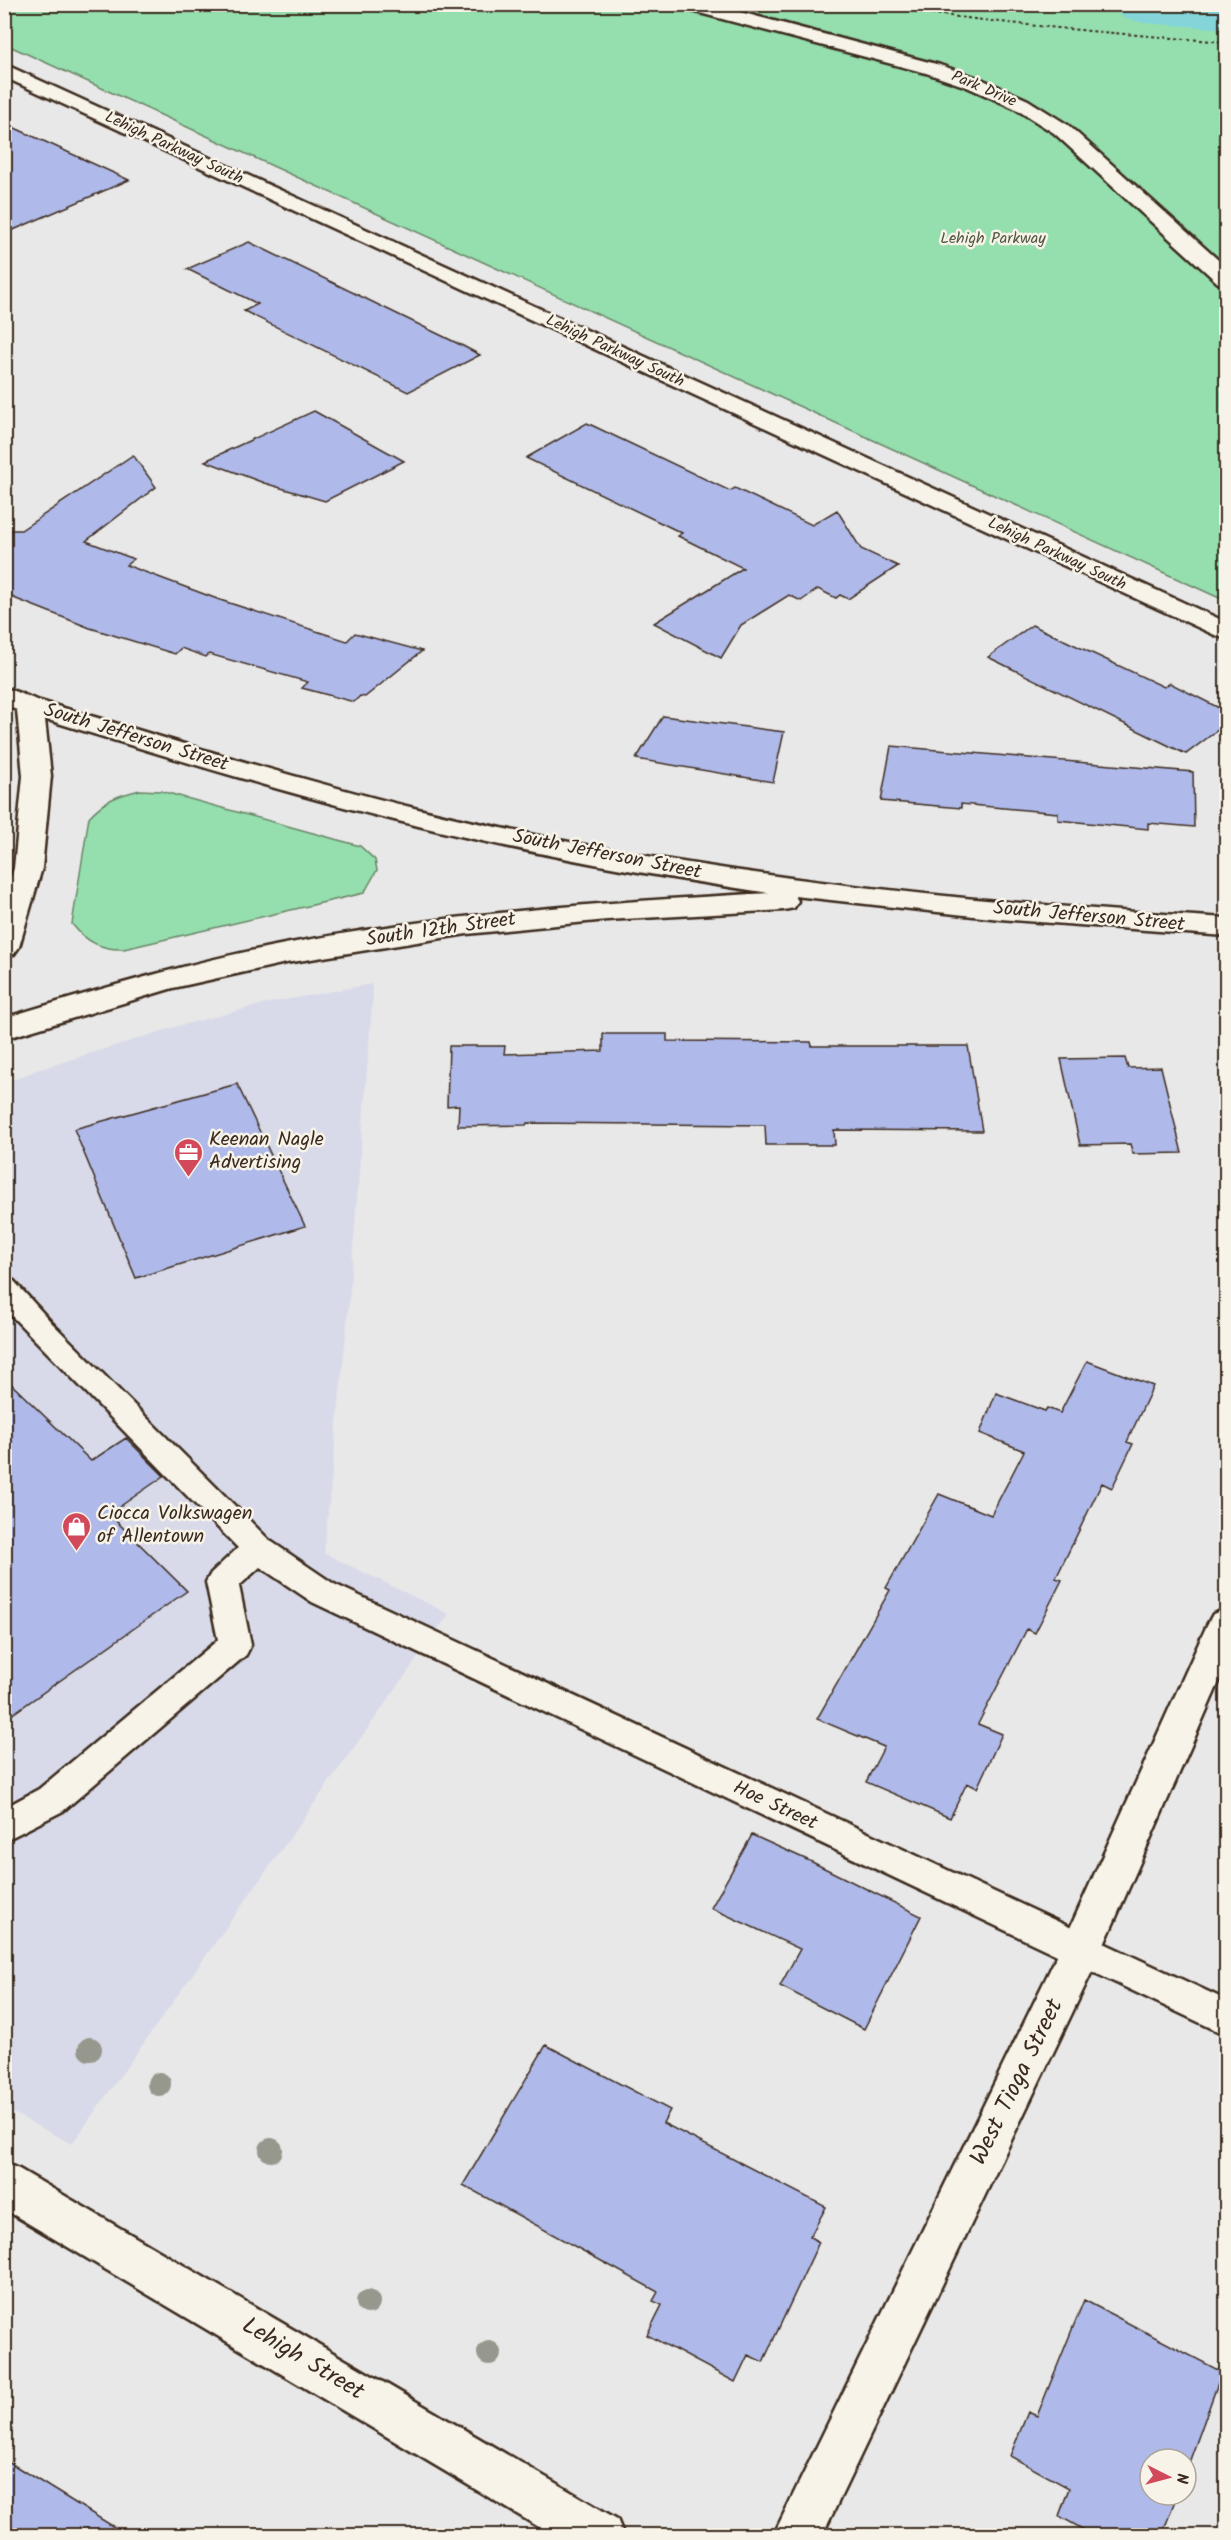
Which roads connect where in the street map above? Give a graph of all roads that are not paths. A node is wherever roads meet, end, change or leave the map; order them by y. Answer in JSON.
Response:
{"nodes":[{"id":1,"x":687,"y":4,"type":"edge"},
{"id":2,"x":4,"y":70,"type":"edge"},
{"id":3,"x":1227,"y":278,"type":"edge"},
{"id":4,"x":1227,"y":631,"type":"edge"},
{"id":5,"x":4,"y":696,"type":"edge"},
{"id":6,"x":30,"y":706,"type":"junction"},
{"id":7,"x":888,"y":899,"type":"junction"},
{"id":8,"x":1227,"y":927,"type":"edge"},
{"id":9,"x":4,"y":947,"type":"edge"},
{"id":10,"x":4,"y":1029,"type":"edge"},
{"id":11,"x":4,"y":1289,"type":"edge"},
{"id":12,"x":258,"y":1549,"type":"junction"},
{"id":13,"x":1227,"y":1625,"type":"edge"},
{"id":14,"x":4,"y":1826,"type":"edge"},
{"id":15,"x":1081,"y":1950,"type":"junction"},
{"id":16,"x":1227,"y":2018,"type":"edge"},
{"id":17,"x":4,"y":2184,"type":"edge"},
{"id":18,"x":600,"y":2535,"type":"edge"},
{"id":19,"x":797,"y":2535,"type":"edge"}],
"edges":[{"from":1,"to":3,"type":"street","name":"Park Drive"},
{"from":2,"to":4,"type":"street","name":"Lehigh Parkway South"},
{"from":5,"to":6,"type":"street","name":"South Jefferson Street"},
{"from":6,"to":7,"type":"street","name":"South Jefferson Street"},
{"from":6,"to":9,"type":"street"},
{"from":7,"to":8,"type":"street","name":"South Jefferson Street"},
{"from":7,"to":10,"type":"street","name":"South 12th Street"},
{"from":11,"to":12,"type":"lane","name":"Hoe Street"},
{"from":12,"to":14,"type":"lane"},
{"from":12,"to":15,"type":"lane","name":"Hoe Street"},
{"from":13,"to":15,"type":"street","name":"West Tioga Street"},
{"from":15,"to":16,"type":"lane","name":"Hoe Street"},
{"from":15,"to":19,"type":"street","name":"West Tioga Street"},
{"from":17,"to":18,"type":"street","name":"Lehigh Street"}]}
